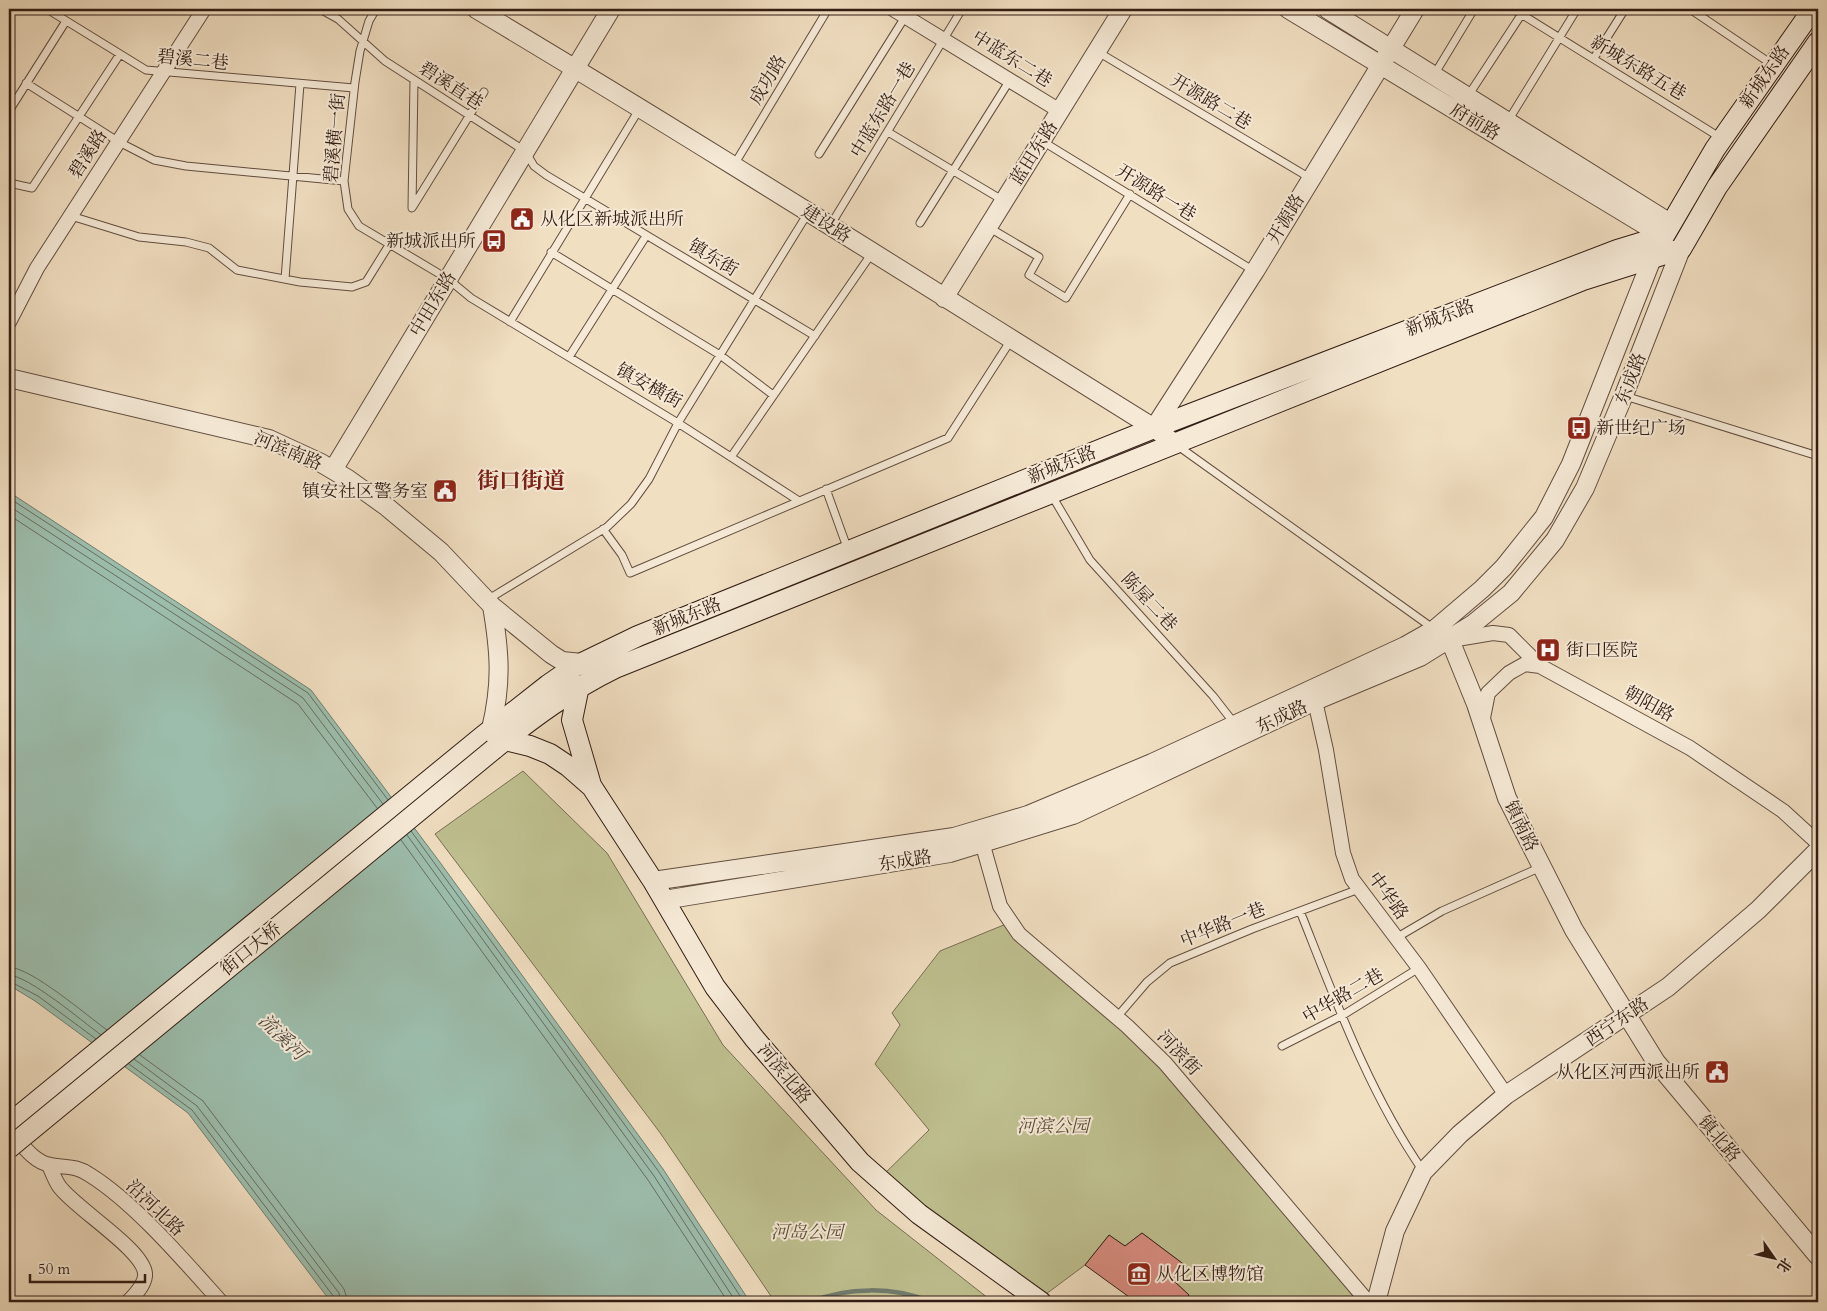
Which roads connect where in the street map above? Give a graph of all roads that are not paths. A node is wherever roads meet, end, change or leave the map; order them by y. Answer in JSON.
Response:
{"nodes":[{"id":1,"x":47,"y":9,"type":"edge"},
{"id":2,"x":204,"y":9,"type":"edge"},
{"id":3,"x":320,"y":9,"type":"edge"},
{"id":4,"x":376,"y":9,"type":"edge"},
{"id":5,"x":476,"y":9,"type":"edge"},
{"id":6,"x":611,"y":9,"type":"edge"},
{"id":7,"x":828,"y":9,"type":"edge"},
{"id":8,"x":962,"y":9,"type":"edge"},
{"id":9,"x":1123,"y":9,"type":"edge"},
{"id":10,"x":1288,"y":9,"type":"edge"},
{"id":11,"x":1326,"y":9,"type":"edge"},
{"id":12,"x":1415,"y":9,"type":"edge"},
{"id":13,"x":1474,"y":9,"type":"edge"},
{"id":14,"x":1513,"y":9,"type":"edge"},
{"id":15,"x":1578,"y":9,"type":"edge"},
{"id":16,"x":1625,"y":9,"type":"edge"},
{"id":17,"x":1690,"y":9,"type":"edge"},
{"id":18,"x":1813,"y":9,"type":"edge"},
{"id":19,"x":903,"y":11,"type":"edge"},
{"id":20,"x":1523,"y":12,"type":"edge"},
{"id":21,"x":66,"y":21,"type":"junction"},
{"id":22,"x":1560,"y":38,"type":"junction"},
{"id":23,"x":944,"y":39,"type":"junction"},
{"id":24,"x":1818,"y":42,"type":"edge"},
{"id":25,"x":362,"y":43,"type":"junction"},
{"id":26,"x":1391,"y":48,"type":"junction"},
{"id":27,"x":1097,"y":51,"type":"junction"},
{"id":28,"x":120,"y":54,"type":"junction"},
{"id":29,"x":1594,"y":58,"type":"junction"},
{"id":30,"x":1381,"y":65,"type":"junction"},
{"id":31,"x":1773,"y":65,"type":"junction"},
{"id":32,"x":575,"y":68,"type":"junction"},
{"id":33,"x":163,"y":73,"type":"junction"},
{"id":34,"x":1434,"y":75,"type":"junction"},
{"id":35,"x":414,"y":80,"type":"junction"},
{"id":36,"x":1010,"y":80,"type":"junction"},
{"id":37,"x":26,"y":83,"type":"junction"},
{"id":38,"x":300,"y":84,"type":"junction"},
{"id":39,"x":354,"y":88,"type":"junction"},
{"id":40,"x":484,"y":92,"type":"dead end"},
{"id":41,"x":1468,"y":96,"type":"junction"},
{"id":42,"x":640,"y":108,"type":"junction"},
{"id":43,"x":9,"y":111,"type":"edge"},
{"id":44,"x":1060,"y":111,"type":"junction"},
{"id":45,"x":469,"y":116,"type":"junction"},
{"id":46,"x":79,"y":117,"type":"junction"},
{"id":47,"x":1508,"y":121,"type":"junction"},
{"id":48,"x":888,"y":132,"type":"junction"},
{"id":49,"x":1722,"y":138,"type":"junction"},
{"id":50,"x":1042,"y":140,"type":"junction"},
{"id":51,"x":119,"y":142,"type":"junction"},
{"id":52,"x":525,"y":151,"type":"junction"},
{"id":53,"x":819,"y":154,"type":"dead end"},
{"id":54,"x":733,"y":166,"type":"junction"},
{"id":55,"x":953,"y":171,"type":"junction"},
{"id":56,"x":294,"y":176,"type":"junction"},
{"id":57,"x":1310,"y":178,"type":"junction"},
{"id":58,"x":344,"y":181,"type":"junction"},
{"id":59,"x":9,"y":183,"type":"edge"},
{"id":60,"x":1130,"y":194,"type":"junction"},
{"id":61,"x":584,"y":198,"type":"junction"},
{"id":62,"x":1004,"y":201,"type":"junction"},
{"id":63,"x":808,"y":213,"type":"junction"},
{"id":64,"x":71,"y":216,"type":"junction"},
{"id":65,"x":920,"y":223,"type":"dead end"},
{"id":66,"x":830,"y":226,"type":"junction"},
{"id":67,"x":988,"y":227,"type":"junction"},
{"id":68,"x":1666,"y":230,"type":"junction"},
{"id":69,"x":646,"y":236,"type":"junction"},
{"id":70,"x":389,"y":245,"type":"junction"},
{"id":71,"x":1681,"y":249,"type":"junction"},
{"id":72,"x":551,"y":252,"type":"junction"},
{"id":73,"x":872,"y":253,"type":"junction"},
{"id":74,"x":1653,"y":256,"type":"junction"},
{"id":75,"x":1255,"y":271,"type":"junction"},
{"id":76,"x":285,"y":279,"type":"junction"},
{"id":77,"x":448,"y":279,"type":"junction"},
{"id":78,"x":612,"y":289,"type":"junction"},
{"id":79,"x":944,"y":298,"type":"junction"},
{"id":80,"x":754,"y":300,"type":"junction"},
{"id":81,"x":9,"y":322,"type":"edge"},
{"id":82,"x":510,"y":322,"type":"junction"},
{"id":83,"x":815,"y":336,"type":"junction"},
{"id":84,"x":1012,"y":339,"type":"junction"},
{"id":85,"x":720,"y":355,"type":"junction"},
{"id":86,"x":569,"y":357,"type":"junction"},
{"id":87,"x":9,"y":378,"type":"edge"},
{"id":88,"x":773,"y":395,"type":"junction"},
{"id":89,"x":1624,"y":395,"type":"junction"},
{"id":90,"x":678,"y":423,"type":"junction"},
{"id":91,"x":1154,"y":428,"type":"junction"},
{"id":92,"x":1174,"y":443,"type":"junction"},
{"id":93,"x":1818,"y":456,"type":"edge"},
{"id":94,"x":731,"y":457,"type":"junction"},
{"id":95,"x":333,"y":470,"type":"junction"},
{"id":96,"x":826,"y":489,"type":"junction"},
{"id":97,"x":1051,"y":494,"type":"junction"},
{"id":98,"x":798,"y":501,"type":"junction"},
{"id":99,"x":603,"y":529,"type":"junction"},
{"id":100,"x":849,"y":551,"type":"junction"},
{"id":101,"x":489,"y":603,"type":"junction"},
{"id":102,"x":1435,"y":630,"type":"junction"},
{"id":103,"x":1450,"y":640,"type":"junction"},
{"id":104,"x":582,"y":663,"type":"junction"},
{"id":105,"x":1540,"y":666,"type":"junction"},
{"id":106,"x":579,"y":686,"type":"junction"},
{"id":107,"x":1313,"y":694,"type":"junction"},
{"id":108,"x":1234,"y":724,"type":"junction"},
{"id":109,"x":1482,"y":724,"type":"junction"},
{"id":110,"x":493,"y":739,"type":"junction"},
{"id":111,"x":592,"y":787,"type":"junction"},
{"id":112,"x":980,"y":837,"type":"junction"},
{"id":113,"x":1818,"y":843,"type":"edge"},
{"id":114,"x":1818,"y":850,"type":"edge"},
{"id":115,"x":1541,"y":867,"type":"junction"},
{"id":116,"x":653,"y":881,"type":"junction"},
{"id":117,"x":1359,"y":889,"type":"junction"},
{"id":118,"x":664,"y":900,"type":"junction"},
{"id":119,"x":1300,"y":911,"type":"junction"},
{"id":120,"x":1396,"y":938,"type":"junction"},
{"id":121,"x":1419,"y":968,"type":"junction"},
{"id":122,"x":1343,"y":1015,"type":"junction"},
{"id":123,"x":1626,"y":1017,"type":"junction"},
{"id":124,"x":1117,"y":1018,"type":"junction"},
{"id":125,"x":1282,"y":1046,"type":"dead end"},
{"id":126,"x":1506,"y":1095,"type":"junction"},
{"id":127,"x":9,"y":1124,"type":"edge"},
{"id":128,"x":9,"y":1148,"type":"edge"},
{"id":129,"x":49,"y":1165,"type":"junction"},
{"id":130,"x":1423,"y":1172,"type":"junction"},
{"id":131,"x":1818,"y":1256,"type":"edge"},
{"id":132,"x":128,"y":1302,"type":"edge"},
{"id":133,"x":221,"y":1302,"type":"edge"},
{"id":134,"x":1041,"y":1302,"type":"edge"},
{"id":135,"x":1368,"y":1302,"type":"edge"},
{"id":136,"x":1376,"y":1302,"type":"edge"}],
"edges":[{"from":1,"to":21,"type":"lane","name":"碧溪二巷"},
{"from":2,"to":33,"type":"street","name":"碧溪路"},
{"from":3,"to":25,"type":"lane","name":"碧溪直巷"},
{"from":4,"to":25,"type":"lane","name":"碧溪横一街"},
{"from":5,"to":32,"type":"street","name":"建设路"},
{"from":6,"to":32,"type":"street","name":"中田东路"},
{"from":7,"to":54,"type":"lane","name":"成功路"},
{"from":8,"to":23,"type":"lane","name":"中蓝东路一巷"},
{"from":9,"to":27,"type":"street","name":"蓝田东路"},
{"from":10,"to":30,"type":"street","name":"府前路"},
{"from":11,"to":26,"type":"street","name":"府前路"},
{"from":12,"to":26,"type":"street","name":"开源路"},
{"from":13,"to":34,"type":"lane"},
{"from":14,"to":20,"type":"lane","name":"新城东路五巷"},
{"from":15,"to":22,"type":"lane"},
{"from":16,"to":29,"type":"lane"},
{"from":17,"to":31,"type":"lane"},
{"from":18,"to":31,"type":"main road","name":"新城东路"},
{"from":19,"to":23,"type":"street","name":"中蓝东二巷"},
{"from":19,"to":53,"type":"lane"},
{"from":20,"to":22,"type":"lane","name":"新城东路五巷"},
{"from":20,"to":41,"type":"lane"},
{"from":21,"to":28,"type":"lane","name":"碧溪二巷"},
{"from":21,"to":37,"type":"lane"},
{"from":22,"to":29,"type":"lane","name":"新城东路五巷"},
{"from":22,"to":47,"type":"lane"},
{"from":23,"to":36,"type":"street","name":"中蓝东二巷"},
{"from":23,"to":48,"type":"lane","name":"中蓝东路一巷"},
{"from":24,"to":71,"type":"main road","name":"新城东路"},
{"from":25,"to":35,"type":"lane","name":"碧溪直巷"},
{"from":25,"to":39,"type":"lane","name":"碧溪横一街"},
{"from":26,"to":30,"type":"street","name":"开源路"},
{"from":26,"to":34,"type":"street","name":"府前路"},
{"from":27,"to":44,"type":"street","name":"蓝田东路"},
{"from":27,"to":57,"type":"lane","name":"开源路二巷"},
{"from":28,"to":33,"type":"lane","name":"碧溪二巷"},
{"from":28,"to":46,"type":"lane"},
{"from":29,"to":49,"type":"lane","name":"新城东路五巷"},
{"from":30,"to":57,"type":"street","name":"开源路"},
{"from":30,"to":68,"type":"street","name":"府前路"},
{"from":31,"to":49,"type":"main road","name":"新城东路"},
{"from":32,"to":42,"type":"street","name":"建设路"},
{"from":32,"to":52,"type":"street","name":"中田东路"},
{"from":33,"to":38,"type":"lane","name":"碧溪二巷"},
{"from":33,"to":51,"type":"street","name":"碧溪路"},
{"from":34,"to":41,"type":"street","name":"府前路"},
{"from":35,"to":45,"type":"lane","name":"碧溪直巷"},
{"from":35,"to":45,"type":"lane"},
{"from":36,"to":44,"type":"street","name":"中蓝东二巷"},
{"from":36,"to":55,"type":"lane"},
{"from":37,"to":43,"type":"lane"},
{"from":37,"to":46,"type":"lane"},
{"from":38,"to":39,"type":"lane","name":"碧溪二巷"},
{"from":38,"to":56,"type":"lane"},
{"from":39,"to":58,"type":"lane","name":"碧溪横一街"},
{"from":40,"to":45,"type":"lane"},
{"from":41,"to":47,"type":"street","name":"府前路"},
{"from":42,"to":54,"type":"street","name":"建设路"},
{"from":42,"to":61,"type":"lane"},
{"from":44,"to":50,"type":"street","name":"蓝田东路"},
{"from":45,"to":52,"type":"lane","name":"碧溪直巷"},
{"from":46,"to":51,"type":"lane"},
{"from":46,"to":59,"type":"lane"},
{"from":47,"to":68,"type":"street","name":"府前路"},
{"from":48,"to":55,"type":"lane"},
{"from":48,"to":66,"type":"lane","name":"中蓝东路一巷"},
{"from":49,"to":68,"type":"main road","name":"新城东路"},
{"from":50,"to":60,"type":"lane","name":"开源路一巷"},
{"from":50,"to":62,"type":"street","name":"蓝田东路"},
{"from":51,"to":56,"type":"lane"},
{"from":51,"to":64,"type":"street","name":"碧溪路"},
{"from":52,"to":61,"type":"lane","name":"镇东街"},
{"from":52,"to":77,"type":"street","name":"中田东路"},
{"from":54,"to":63,"type":"street","name":"建设路"},
{"from":55,"to":62,"type":"lane"},
{"from":55,"to":65,"type":"lane"},
{"from":56,"to":58,"type":"lane"},
{"from":56,"to":76,"type":"lane"},
{"from":57,"to":75,"type":"street","name":"开源路"},
{"from":58,"to":70,"type":"lane","name":"碧溪横一街"},
{"from":60,"to":67,"type":"lane"},
{"from":60,"to":75,"type":"lane","name":"开源路一巷"},
{"from":61,"to":69,"type":"lane","name":"镇东街"},
{"from":61,"to":72,"type":"lane"},
{"from":62,"to":67,"type":"street","name":"蓝田东路"},
{"from":63,"to":66,"type":"street","name":"建设路"},
{"from":63,"to":80,"type":"lane","name":"镇安横街"},
{"from":64,"to":76,"type":"lane"},
{"from":64,"to":81,"type":"street","name":"碧溪路"},
{"from":66,"to":73,"type":"street","name":"建设路"},
{"from":67,"to":79,"type":"street","name":"蓝田东路"},
{"from":68,"to":71,"type":"main road"},
{"from":68,"to":74,"type":"main road"},
{"from":68,"to":91,"type":"main road","name":"新城东路"},
{"from":69,"to":78,"type":"lane"},
{"from":69,"to":80,"type":"lane","name":"镇东街"},
{"from":70,"to":76,"type":"lane"},
{"from":70,"to":77,"type":"lane","name":"碧溪横一街"},
{"from":71,"to":74,"type":"main road","name":"新城东路"},
{"from":71,"to":89,"type":"street","name":"东成路"},
{"from":72,"to":78,"type":"lane"},
{"from":72,"to":82,"type":"lane"},
{"from":73,"to":79,"type":"street","name":"建设路"},
{"from":73,"to":83,"type":"lane"},
{"from":74,"to":92,"type":"main road","name":"新城东路"},
{"from":74,"to":102,"type":"street","name":"东成路"},
{"from":75,"to":91,"type":"street","name":"开源路"},
{"from":77,"to":82,"type":"lane","name":"镇安横街"},
{"from":77,"to":95,"type":"street","name":"中田东路"},
{"from":78,"to":85,"type":"lane"},
{"from":78,"to":86,"type":"lane"},
{"from":79,"to":84,"type":"street","name":"建设路"},
{"from":80,"to":83,"type":"lane","name":"镇东街"},
{"from":80,"to":85,"type":"lane","name":"镇安横街"},
{"from":82,"to":86,"type":"lane","name":"镇安横街"},
{"from":83,"to":88,"type":"lane"},
{"from":84,"to":91,"type":"street","name":"建设路"},
{"from":84,"to":96,"type":"lane"},
{"from":85,"to":88,"type":"lane"},
{"from":85,"to":90,"type":"lane","name":"镇安横街"},
{"from":86,"to":90,"type":"lane","name":"镇安横街"},
{"from":87,"to":95,"type":"street","name":"河滨南路"},
{"from":88,"to":94,"type":"lane"},
{"from":89,"to":93,"type":"lane"},
{"from":89,"to":103,"type":"street","name":"东成路"},
{"from":90,"to":94,"type":"lane"},
{"from":90,"to":99,"type":"lane"},
{"from":91,"to":92,"type":"street","name":"建设路"},
{"from":91,"to":100,"type":"main road","name":"新城东路"},
{"from":92,"to":97,"type":"main road","name":"新城东路"},
{"from":92,"to":102,"type":"lane"},
{"from":94,"to":98,"type":"lane"},
{"from":95,"to":101,"type":"street","name":"河滨南路"},
{"from":96,"to":98,"type":"lane"},
{"from":96,"to":100,"type":"lane"},
{"from":97,"to":106,"type":"main road","name":"新城东路"},
{"from":97,"to":108,"type":"lane","name":"陈屋二巷"},
{"from":98,"to":99,"type":"lane"},
{"from":99,"to":101,"type":"lane"},
{"from":100,"to":104,"type":"main road","name":"新城东路"},
{"from":101,"to":104,"type":"street","name":"河滨南路"},
{"from":101,"to":110,"type":"street"},
{"from":102,"to":103,"type":"street"},
{"from":102,"to":107,"type":"street","name":"东成路"},
{"from":103,"to":105,"type":"street","name":"朝阳路"},
{"from":103,"to":107,"type":"street","name":"东成路"},
{"from":103,"to":109,"type":"street","name":"镇南路"},
{"from":104,"to":110,"type":"main road","name":"新城东路"},
{"from":105,"to":109,"type":"street"},
{"from":105,"to":113,"type":"street","name":"朝阳路"},
{"from":106,"to":110,"type":"main road","name":"新城东路"},
{"from":106,"to":111,"type":"main road","name":"河滨北路"},
{"from":107,"to":108,"type":"street","name":"东成路"},
{"from":107,"to":112,"type":"street","name":"东成路"},
{"from":107,"to":117,"type":"street","name":"中华路"},
{"from":108,"to":112,"type":"street","name":"东成路"},
{"from":109,"to":115,"type":"street","name":"镇南路"},
{"from":110,"to":111,"type":"main road","name":"河滨北路"},
{"from":110,"to":127,"type":"main road","name":"街口大桥"},
{"from":110,"to":128,"type":"main road","name":"街口大桥","bridge":true},
{"from":111,"to":116,"type":"main road","name":"河滨北路"},
{"from":112,"to":116,"type":"street","name":"东成路"},
{"from":112,"to":118,"type":"street","name":"东成路"},
{"from":112,"to":124,"type":"street","name":"河滨街"},
{"from":114,"to":123,"type":"street","name":"西宁东路"},
{"from":115,"to":120,"type":"lane"},
{"from":115,"to":123,"type":"street","name":"镇南路"},
{"from":116,"to":118,"type":"main road","name":"河滨北路"},
{"from":117,"to":119,"type":"lane","name":"中华路一巷"},
{"from":117,"to":120,"type":"street","name":"中华路"},
{"from":118,"to":134,"type":"main road","name":"河滨北路"},
{"from":119,"to":122,"type":"lane"},
{"from":119,"to":124,"type":"lane","name":"中华路一巷"},
{"from":120,"to":121,"type":"street","name":"中华路"},
{"from":121,"to":122,"type":"lane","name":"中华路二巷"},
{"from":121,"to":126,"type":"street","name":"中华路"},
{"from":122,"to":125,"type":"lane","name":"中华路二巷"},
{"from":122,"to":130,"type":"lane"},
{"from":123,"to":126,"type":"street","name":"西宁东路"},
{"from":123,"to":131,"type":"street","name":"镇北路"},
{"from":124,"to":135,"type":"street","name":"河滨街"},
{"from":126,"to":130,"type":"street","name":"西宁东路"},
{"from":127,"to":129,"type":"street"},
{"from":129,"to":132,"type":"street"},
{"from":129,"to":133,"type":"street","name":"沿河北路"},
{"from":130,"to":136,"type":"street","name":"西宁东路"}]}
